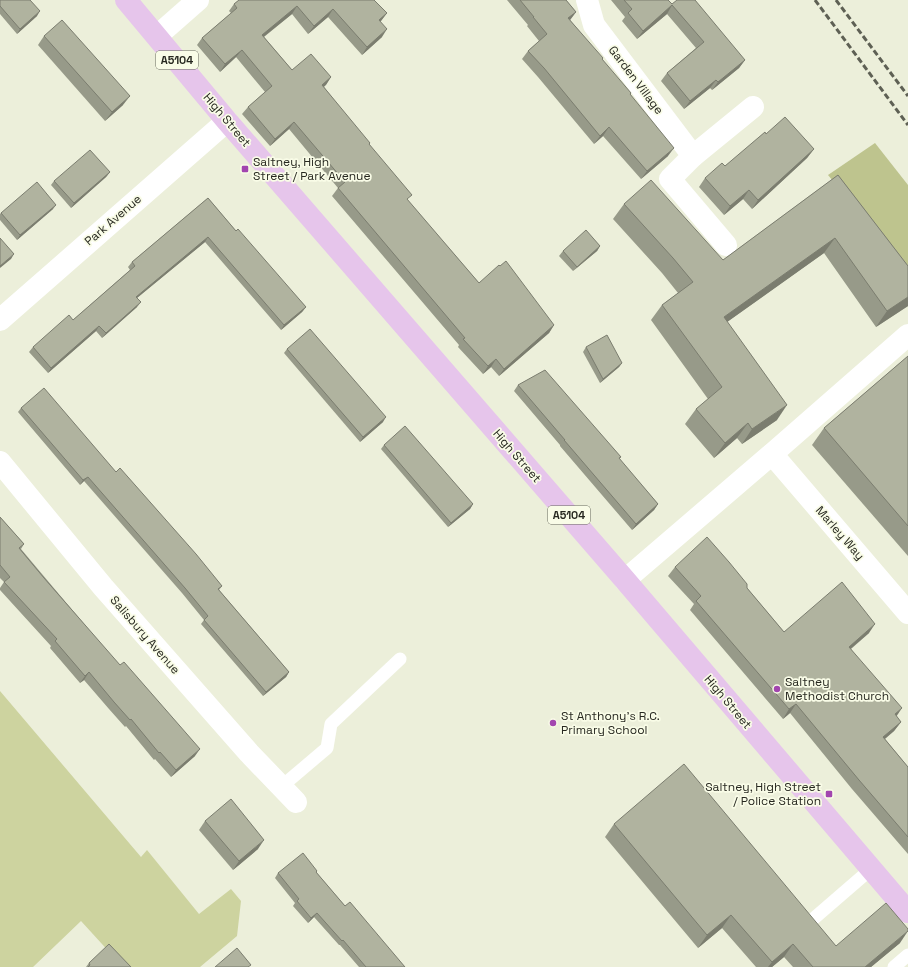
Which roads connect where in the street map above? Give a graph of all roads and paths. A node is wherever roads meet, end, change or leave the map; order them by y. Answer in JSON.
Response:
{"nodes":[{"id":1,"x":126,"y":0,"type":"edge"},
{"id":2,"x":198,"y":0,"type":"edge"},
{"id":3,"x":587,"y":0,"type":"edge"},
{"id":4,"x":156,"y":36,"type":"junction"},
{"id":5,"x":753,"y":107,"type":"dead end"},
{"id":6,"x":227,"y":121,"type":"junction"},
{"id":7,"x":694,"y":156,"type":"junction"},
{"id":8,"x":726,"y":245,"type":"dead end"},
{"id":9,"x":0,"y":320,"type":"edge"},
{"id":10,"x":908,"y":335,"type":"edge"},
{"id":11,"x":772,"y":454,"type":"junction"},
{"id":12,"x":0,"y":462,"type":"edge"},
{"id":13,"x":625,"y":580,"type":"junction"},
{"id":14,"x":908,"y":613,"type":"edge"},
{"id":15,"x":400,"y":659,"type":"dead end"},
{"id":16,"x":281,"y":786,"type":"junction"},
{"id":17,"x":296,"y":802,"type":"dead end"},
{"id":18,"x":871,"y":869,"type":"junction"},
{"id":19,"x":908,"y":912,"type":"edge"},
{"id":20,"x":812,"y":920,"type":"edge"},
{"id":21,"x":908,"y":955,"type":"edge"},
{"id":22,"x":894,"y":967,"type":"edge"}],
"edges":[{"from":1,"to":4,"type":"main road","name":"High Street","number":"A5104"},
{"from":2,"to":4,"type":"street"},
{"from":3,"to":7,"type":"street","name":"Garden Village"},
{"from":4,"to":6,"type":"main road","name":"High Street","number":"A5104"},
{"from":5,"to":7,"type":"street"},
{"from":6,"to":9,"type":"street","name":"Park Avenue"},
{"from":6,"to":13,"type":"main road","name":"High Street","number":"A5104"},
{"from":7,"to":8,"type":"street"},
{"from":10,"to":11,"type":"street"},
{"from":11,"to":13,"type":"street"},
{"from":11,"to":14,"type":"street","name":"Marley Way"},
{"from":12,"to":16,"type":"street","name":"Salisbury Avenue"},
{"from":13,"to":18,"type":"main road","name":"High Street","number":"A5104"},
{"from":15,"to":16,"type":"lane"},
{"from":16,"to":17,"type":"street","name":"Salisbury Avenue"},
{"from":18,"to":19,"type":"main road","name":"High Street","number":"A5104"},
{"from":18,"to":20,"type":"lane"},
{"from":21,"to":22,"type":"lane"}]}
